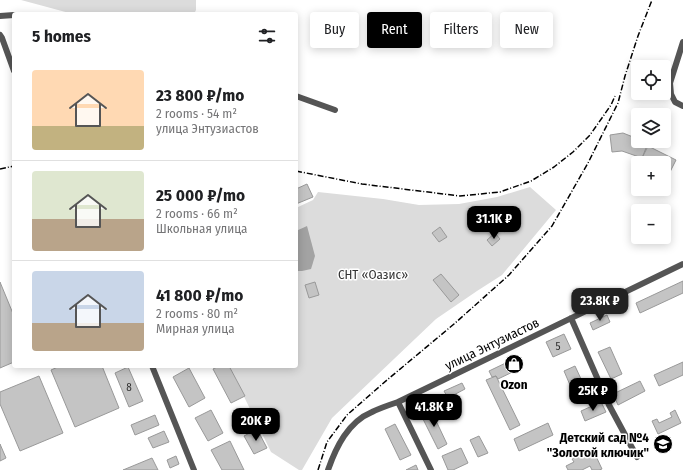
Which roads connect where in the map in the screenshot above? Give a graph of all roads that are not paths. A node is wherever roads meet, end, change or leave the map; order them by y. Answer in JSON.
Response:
{"nodes":[{"id":1,"x":12,"y":15,"type":"edge"},
{"id":2,"x":0,"y":16,"type":"edge"},
{"id":3,"x":0,"y":35,"type":"edge"},
{"id":4,"x":683,"y":42,"type":"edge"},
{"id":5,"x":12,"y":66,"type":"edge"},
{"id":6,"x":298,"y":97,"type":"edge"},
{"id":7,"x":683,"y":106,"type":"edge"},
{"id":8,"x":335,"y":110,"type":"dead end"},
{"id":9,"x":683,"y":264,"type":"edge"},
{"id":10,"x":571,"y":318,"type":"junction"},
{"id":11,"x":153,"y":368,"type":"edge"},
{"id":12,"x":398,"y":402,"type":"junction"},
{"id":13,"x":637,"y":457,"type":"dead end"},
{"id":14,"x":194,"y":470,"type":"edge"},
{"id":15,"x":328,"y":470,"type":"edge"},
{"id":16,"x":431,"y":470,"type":"edge"}],
"edges":[{"from":1,"to":2,"type":"street"},
{"from":3,"to":5,"type":"street"},
{"from":4,"to":7,"type":"street"},
{"from":6,"to":8,"type":"street"},
{"from":9,"to":10,"type":"street","name":"улица Энтузиастов"},
{"from":10,"to":12,"type":"street","name":"улица Энтузиастов"},
{"from":10,"to":13,"type":"street"},
{"from":11,"to":14,"type":"street"},
{"from":12,"to":15,"type":"street","name":"улица Энтузиастов"},
{"from":12,"to":16,"type":"street"}]}
